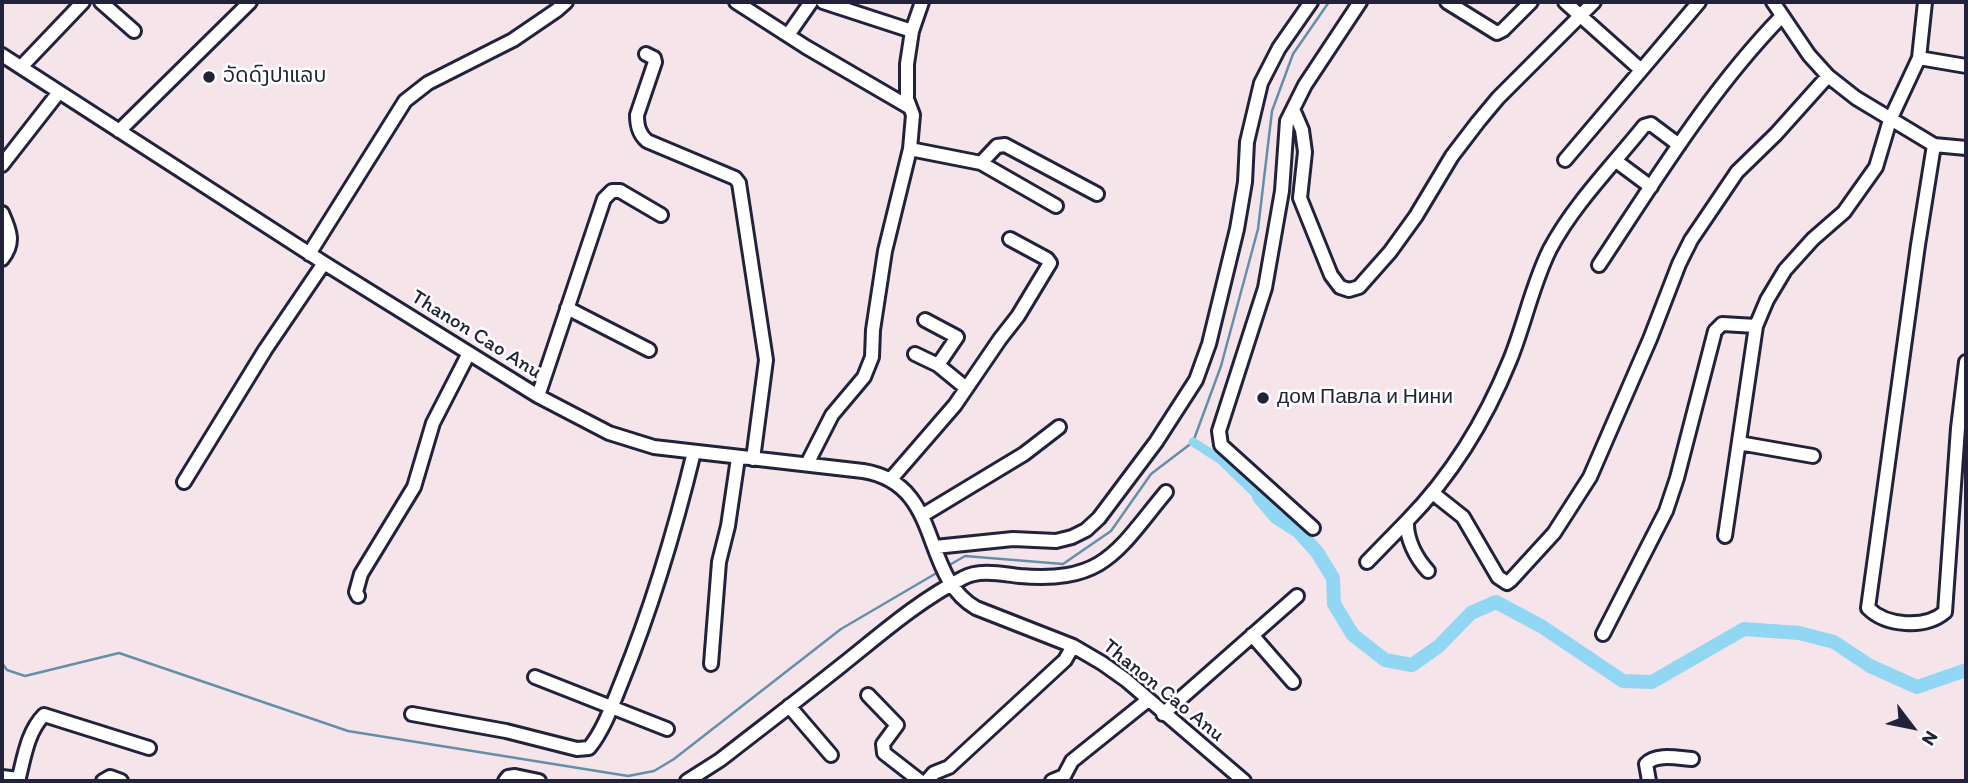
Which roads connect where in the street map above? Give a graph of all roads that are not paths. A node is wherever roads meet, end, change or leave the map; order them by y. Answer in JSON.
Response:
{"nodes":[{"id":1,"x":83,"y":2,"type":"edge"},
{"id":2,"x":101,"y":2,"type":"edge"},
{"id":3,"x":250,"y":2,"type":"edge"},
{"id":4,"x":566,"y":2,"type":"edge"},
{"id":5,"x":737,"y":2,"type":"edge"},
{"id":6,"x":811,"y":2,"type":"edge"},
{"id":7,"x":823,"y":2,"type":"edge"},
{"id":8,"x":922,"y":2,"type":"edge"},
{"id":9,"x":1311,"y":2,"type":"edge"},
{"id":10,"x":1360,"y":2,"type":"edge"},
{"id":11,"x":1447,"y":2,"type":"edge"},
{"id":12,"x":1531,"y":2,"type":"edge"},
{"id":13,"x":1565,"y":2,"type":"edge"},
{"id":14,"x":1594,"y":2,"type":"edge"},
{"id":15,"x":1699,"y":2,"type":"edge"},
{"id":16,"x":1773,"y":2,"type":"edge"},
{"id":17,"x":1925,"y":2,"type":"edge"},
{"id":18,"x":1580,"y":16,"type":"junction"},
{"id":19,"x":1782,"y":16,"type":"junction"},
{"id":20,"x":134,"y":31,"type":"dead end"},
{"id":21,"x":912,"y":31,"type":"junction"},
{"id":22,"x":788,"y":35,"type":"junction"},
{"id":23,"x":646,"y":54,"type":"dead end"},
{"id":24,"x":2,"y":55,"type":"edge"},
{"id":25,"x":1919,"y":58,"type":"junction"},
{"id":26,"x":1966,"y":66,"type":"edge"},
{"id":27,"x":21,"y":67,"type":"junction"},
{"id":28,"x":1640,"y":69,"type":"junction"},
{"id":29,"x":1828,"y":76,"type":"junction"},
{"id":30,"x":59,"y":92,"type":"junction"},
{"id":31,"x":909,"y":107,"type":"junction"},
{"id":32,"x":1293,"y":109,"type":"junction"},
{"id":33,"x":1890,"y":120,"type":"junction"},
{"id":34,"x":119,"y":131,"type":"junction"},
{"id":35,"x":1679,"y":145,"type":"junction"},
{"id":36,"x":1934,"y":145,"type":"junction"},
{"id":37,"x":1966,"y":148,"type":"edge"},
{"id":38,"x":910,"y":149,"type":"junction"},
{"id":39,"x":1565,"y":160,"type":"dead end"},
{"id":40,"x":1616,"y":161,"type":"junction"},
{"id":41,"x":981,"y":163,"type":"junction"},
{"id":42,"x":2,"y":165,"type":"edge"},
{"id":43,"x":1651,"y":187,"type":"junction"},
{"id":44,"x":1097,"y":194,"type":"dead end"},
{"id":45,"x":1056,"y":206,"type":"dead end"},
{"id":46,"x":2,"y":213,"type":"edge"},
{"id":47,"x":661,"y":215,"type":"dead end"},
{"id":48,"x":1010,"y":239,"type":"dead end"},
{"id":49,"x":309,"y":254,"type":"junction"},
{"id":50,"x":2,"y":259,"type":"edge"},
{"id":51,"x":324,"y":263,"type":"junction"},
{"id":52,"x":1599,"y":265,"type":"dead end"},
{"id":53,"x":567,"y":308,"type":"junction"},
{"id":54,"x":925,"y":320,"type":"dead end"},
{"id":55,"x":1756,"y":326,"type":"junction"},
{"id":56,"x":649,"y":350,"type":"dead end"},
{"id":57,"x":469,"y":353,"type":"junction"},
{"id":58,"x":915,"y":354,"type":"dead end"},
{"id":59,"x":1966,"y":362,"type":"edge"},
{"id":60,"x":938,"y":365,"type":"junction"},
{"id":61,"x":966,"y":387,"type":"junction"},
{"id":62,"x":538,"y":396,"type":"junction"},
{"id":63,"x":1059,"y":427,"type":"dead end"},
{"id":64,"x":1739,"y":443,"type":"junction"},
{"id":65,"x":694,"y":453,"type":"junction"},
{"id":66,"x":1813,"y":456,"type":"dead end"},
{"id":67,"x":738,"y":458,"type":"junction"},
{"id":68,"x":753,"y":459,"type":"junction"},
{"id":69,"x":807,"y":464,"type":"junction"},
{"id":70,"x":891,"y":479,"type":"junction"},
{"id":71,"x":184,"y":482,"type":"dead end"},
{"id":72,"x":1166,"y":492,"type":"dead end"},
{"id":73,"x":1434,"y":494,"type":"junction"},
{"id":74,"x":923,"y":515,"type":"junction"},
{"id":75,"x":1407,"y":521,"type":"junction"},
{"id":76,"x":1313,"y":528,"type":"dead end"},
{"id":77,"x":1725,"y":536,"type":"dead end"},
{"id":78,"x":935,"y":547,"type":"junction"},
{"id":79,"x":1367,"y":562,"type":"dead end"},
{"id":80,"x":1428,"y":571,"type":"dead end"},
{"id":81,"x":949,"y":581,"type":"junction"},
{"id":82,"x":358,"y":596,"type":"dead end"},
{"id":83,"x":1297,"y":596,"type":"dead end"},
{"id":84,"x":1603,"y":634,"type":"dead end"},
{"id":85,"x":1252,"y":635,"type":"junction"},
{"id":86,"x":1073,"y":646,"type":"junction"},
{"id":87,"x":711,"y":664,"type":"dead end"},
{"id":88,"x":535,"y":677,"type":"dead end"},
{"id":89,"x":1293,"y":682,"type":"dead end"},
{"id":90,"x":868,"y":695,"type":"dead end"},
{"id":91,"x":1148,"y":700,"type":"junction"},
{"id":92,"x":789,"y":706,"type":"junction"},
{"id":93,"x":611,"y":707,"type":"junction"},
{"id":94,"x":412,"y":714,"type":"dead end"},
{"id":95,"x":1163,"y":714,"type":"junction"},
{"id":96,"x":667,"y":729,"type":"dead end"},
{"id":97,"x":149,"y":748,"type":"dead end"},
{"id":98,"x":831,"y":755,"type":"dead end"},
{"id":99,"x":1692,"y":759,"type":"dead end"},
{"id":100,"x":2,"y":777,"type":"edge"},
{"id":101,"x":18,"y":780,"type":"edge"},
{"id":102,"x":103,"y":781,"type":"edge"},
{"id":103,"x":121,"y":781,"type":"edge"},
{"id":104,"x":505,"y":781,"type":"edge"},
{"id":105,"x":539,"y":781,"type":"edge"},
{"id":106,"x":687,"y":781,"type":"edge"},
{"id":107,"x":920,"y":781,"type":"edge"},
{"id":108,"x":927,"y":781,"type":"edge"},
{"id":109,"x":1052,"y":781,"type":"edge"},
{"id":110,"x":1244,"y":781,"type":"edge"},
{"id":111,"x":1649,"y":781,"type":"edge"}],
"edges":[{"from":1,"to":27,"type":"street"},
{"from":2,"to":20,"type":"street"},
{"from":3,"to":34,"type":"street"},
{"from":4,"to":49,"type":"street"},
{"from":5,"to":22,"type":"street"},
{"from":6,"to":22,"type":"street"},
{"from":7,"to":21,"type":"street"},
{"from":8,"to":21,"type":"street"},
{"from":9,"to":78,"type":"street"},
{"from":10,"to":32,"type":"street"},
{"from":11,"to":12,"type":"street"},
{"from":13,"to":18,"type":"street"},
{"from":14,"to":18,"type":"street"},
{"from":15,"to":28,"type":"street"},
{"from":16,"to":19,"type":"street"},
{"from":17,"to":25,"type":"street"},
{"from":18,"to":28,"type":"street"},
{"from":18,"to":32,"type":"street"},
{"from":19,"to":29,"type":"street"},
{"from":19,"to":35,"type":"street"},
{"from":21,"to":31,"type":"street"},
{"from":22,"to":31,"type":"street"},
{"from":23,"to":68,"type":"street"},
{"from":24,"to":27,"type":"street","name":"Thanon Cao Anu"},
{"from":25,"to":26,"type":"street"},
{"from":25,"to":33,"type":"street"},
{"from":27,"to":30,"type":"street","name":"Thanon Cao Anu"},
{"from":28,"to":39,"type":"street"},
{"from":29,"to":33,"type":"street"},
{"from":29,"to":73,"type":"street"},
{"from":30,"to":34,"type":"street","name":"Thanon Cao Anu"},
{"from":30,"to":42,"type":"street"},
{"from":31,"to":38,"type":"street"},
{"from":32,"to":76,"type":"street"},
{"from":33,"to":36,"type":"street"},
{"from":33,"to":55,"type":"street"},
{"from":34,"to":49,"type":"street","name":"Thanon Cao Anu"},
{"from":35,"to":40,"type":"street"},
{"from":35,"to":43,"type":"street"},
{"from":36,"to":37,"type":"street"},
{"from":36,"to":59,"type":"street"},
{"from":38,"to":41,"type":"street"},
{"from":38,"to":69,"type":"street"},
{"from":40,"to":43,"type":"street"},
{"from":40,"to":73,"type":"street"},
{"from":41,"to":44,"type":"street"},
{"from":41,"to":45,"type":"street"},
{"from":43,"to":52,"type":"street"},
{"from":46,"to":50,"type":"street"},
{"from":47,"to":53,"type":"street"},
{"from":48,"to":61,"type":"street"},
{"from":49,"to":51,"type":"street","name":"Thanon Cao Anu"},
{"from":51,"to":57,"type":"street","name":"Thanon Cao Anu"},
{"from":51,"to":71,"type":"street"},
{"from":53,"to":56,"type":"street"},
{"from":53,"to":62,"type":"street"},
{"from":54,"to":60,"type":"street"},
{"from":55,"to":64,"type":"street"},
{"from":55,"to":84,"type":"street"},
{"from":57,"to":62,"type":"street","name":"Thanon Cao Anu"},
{"from":57,"to":82,"type":"street"},
{"from":58,"to":60,"type":"street"},
{"from":60,"to":61,"type":"street"},
{"from":61,"to":70,"type":"street"},
{"from":62,"to":65,"type":"street","name":"Thanon Cao Anu"},
{"from":63,"to":74,"type":"street"},
{"from":64,"to":66,"type":"street"},
{"from":64,"to":77,"type":"street"},
{"from":65,"to":67,"type":"street","name":"Thanon Cao Anu"},
{"from":65,"to":93,"type":"street"},
{"from":67,"to":68,"type":"street","name":"Thanon Cao Anu"},
{"from":67,"to":87,"type":"street"},
{"from":68,"to":69,"type":"street","name":"Thanon Cao Anu"},
{"from":69,"to":70,"type":"street","name":"Thanon Cao Anu"},
{"from":70,"to":74,"type":"street"},
{"from":72,"to":81,"type":"street"},
{"from":73,"to":75,"type":"street"},
{"from":74,"to":78,"type":"street"},
{"from":75,"to":79,"type":"street"},
{"from":75,"to":80,"type":"street"},
{"from":78,"to":81,"type":"street"},
{"from":81,"to":86,"type":"street","name":"Thanon Cao Anu"},
{"from":81,"to":92,"type":"street"},
{"from":83,"to":85,"type":"street"},
{"from":85,"to":89,"type":"street"},
{"from":85,"to":95,"type":"street"},
{"from":86,"to":91,"type":"street","name":"Thanon Cao Anu"},
{"from":86,"to":108,"type":"street"},
{"from":88,"to":93,"type":"street"},
{"from":90,"to":107,"type":"street"},
{"from":91,"to":95,"type":"street","name":"Thanon Cao Anu"},
{"from":91,"to":109,"type":"street"},
{"from":92,"to":98,"type":"street"},
{"from":92,"to":106,"type":"street"},
{"from":93,"to":94,"type":"street"},
{"from":93,"to":96,"type":"street"},
{"from":95,"to":110,"type":"street","name":"Thanon Cao Anu"},
{"from":97,"to":101,"type":"street"},
{"from":99,"to":111,"type":"street"},
{"from":100,"to":101,"type":"street"},
{"from":102,"to":103,"type":"street"},
{"from":104,"to":105,"type":"street"}]}
